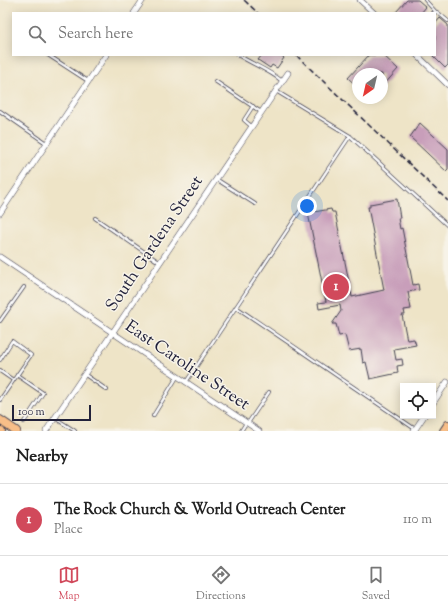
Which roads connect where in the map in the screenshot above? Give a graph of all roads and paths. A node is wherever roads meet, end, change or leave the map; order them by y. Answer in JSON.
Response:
{"nodes":[{"id":1,"x":143,"y":0,"type":"edge"},
{"id":2,"x":360,"y":0,"type":"edge"},
{"id":3,"x":425,"y":0,"type":"edge"},
{"id":4,"x":135,"y":12,"type":"edge"},
{"id":5,"x":373,"y":12,"type":"edge"},
{"id":6,"x":434,"y":12,"type":"edge"},
{"id":7,"x":436,"y":13,"type":"edge"},
{"id":8,"x":448,"y":21,"type":"edge"},
{"id":9,"x":49,"y":56,"type":"edge"},
{"id":10,"x":105,"y":56,"type":"edge"},
{"id":11,"x":240,"y":56,"type":"edge"},
{"id":12,"x":418,"y":56,"type":"edge"},
{"id":13,"x":288,"y":73,"type":"dead end"},
{"id":14,"x":215,"y":81,"type":"dead end"},
{"id":15,"x":282,"y":81,"type":"junction"},
{"id":16,"x":447,"y":81,"type":"edge"},
{"id":17,"x":88,"y":82,"type":"junction"},
{"id":18,"x":276,"y":91,"type":"junction"},
{"id":19,"x":253,"y":106,"type":"junction"},
{"id":20,"x":0,"y":111,"type":"edge"},
{"id":21,"x":261,"y":112,"type":"junction"},
{"id":22,"x":251,"y":126,"type":"junction"},
{"id":23,"x":350,"y":136,"type":"junction"},
{"id":24,"x":47,"y":143,"type":"junction"},
{"id":25,"x":216,"y":178,"type":"junction"},
{"id":26,"x":255,"y":204,"type":"dead end"},
{"id":27,"x":0,"y":213,"type":"edge"},
{"id":28,"x":95,"y":218,"type":"dead end"},
{"id":29,"x":448,"y":226,"type":"edge"},
{"id":30,"x":0,"y":257,"type":"edge"},
{"id":31,"x":159,"y":262,"type":"junction"},
{"id":32,"x":24,"y":287,"type":"dead end"},
{"id":33,"x":236,"y":307,"type":"junction"},
{"id":34,"x":0,"y":321,"type":"edge"},
{"id":35,"x":111,"y":332,"type":"junction"},
{"id":36,"x":0,"y":360,"type":"edge"},
{"id":37,"x":0,"y":371,"type":"edge"},
{"id":38,"x":84,"y":374,"type":"junction"},
{"id":39,"x":17,"y":375,"type":"junction"},
{"id":40,"x":178,"y":376,"type":"junction"},
{"id":41,"x":13,"y":380,"type":"junction"},
{"id":42,"x":186,"y":382,"type":"junction"},
{"id":43,"x":447,"y":382,"type":"edge"},
{"id":44,"x":107,"y":390,"type":"dead end"},
{"id":45,"x":269,"y":392,"type":"dead end"},
{"id":46,"x":436,"y":398,"type":"edge"},
{"id":47,"x":0,"y":400,"type":"edge"},
{"id":48,"x":153,"y":416,"type":"dead end"},
{"id":49,"x":55,"y":417,"type":"junction"},
{"id":50,"x":399,"y":418,"type":"joint"},
{"id":51,"x":422,"y":419,"type":"edge"},
{"id":52,"x":0,"y":420,"type":"edge"},
{"id":53,"x":24,"y":422,"type":"dead end"},
{"id":54,"x":247,"y":423,"type":"junction"},
{"id":55,"x":448,"y":425,"type":"edge"},
{"id":56,"x":415,"y":430,"type":"edge"},
{"id":57,"x":16,"y":431,"type":"edge"},
{"id":58,"x":46,"y":431,"type":"edge"},
{"id":59,"x":75,"y":431,"type":"edge"},
{"id":60,"x":241,"y":431,"type":"edge"},
{"id":61,"x":259,"y":431,"type":"edge"},
{"id":62,"x":444,"y":431,"type":"edge"}],
"edges":[{"from":1,"to":4,"type":"street"},
{"from":2,"to":5,"type":"street"},
{"from":3,"to":6,"type":"lane"},
{"from":7,"to":8,"type":"lane"},
{"from":9,"to":17,"type":"lane"},
{"from":10,"to":17,"type":"street"},
{"from":11,"to":15,"type":"lane"},
{"from":12,"to":16,"type":"street"},
{"from":13,"to":15,"type":"street","name":"South Gardena Street"},
{"from":14,"to":19,"type":"lane"},
{"from":15,"to":18,"type":"street","name":"South Gardena Street"},
{"from":17,"to":24,"type":"street"},
{"from":18,"to":21,"type":"street","name":"South Gardena Street"},
{"from":18,"to":23,"type":"lane"},
{"from":19,"to":21,"type":"lane"},
{"from":19,"to":22,"type":"lane"},
{"from":20,"to":24,"type":"lane"},
{"from":21,"to":22,"type":"street","name":"South Gardena Street"},
{"from":22,"to":25,"type":"street","name":"South Gardena Street"},
{"from":23,"to":29,"type":"lane"},
{"from":23,"to":33,"type":"lane"},
{"from":24,"to":27,"type":"street"},
{"from":25,"to":26,"type":"lane"},
{"from":25,"to":31,"type":"street","name":"South Gardena Street"},
{"from":28,"to":31,"type":"lane"},
{"from":30,"to":35,"type":"street","name":"East Caroline Street"},
{"from":31,"to":35,"type":"street","name":"South Gardena Street"},
{"from":32,"to":34,"type":"lane"},
{"from":33,"to":42,"type":"lane"},
{"from":33,"to":50,"type":"lane"},
{"from":35,"to":38,"type":"street","name":"South Gardena Street"},
{"from":35,"to":40,"type":"street","name":"East Caroline Street"},
{"from":36,"to":39,"type":"lane"},
{"from":37,"to":41,"type":"lane"},
{"from":38,"to":44,"type":"lane"},
{"from":38,"to":49,"type":"street","name":"South Gardena Street"},
{"from":39,"to":41,"type":"lane"},
{"from":39,"to":53,"type":"lane"},
{"from":40,"to":42,"type":"street","name":"East Caroline Street"},
{"from":40,"to":48,"type":"lane"},
{"from":41,"to":47,"type":"lane"},
{"from":42,"to":54,"type":"street","name":"East Caroline Street"},
{"from":43,"to":46,"type":"street"},
{"from":45,"to":54,"type":"lane"},
{"from":49,"to":58,"type":"street","name":"South Gardena Street"},
{"from":49,"to":59,"type":"lane"},
{"from":50,"to":56,"type":"lane"},
{"from":51,"to":56,"type":"street"},
{"from":52,"to":57,"type":"main road"},
{"from":54,"to":60,"type":"lane"},
{"from":54,"to":61,"type":"street","name":"East Caroline Street"},
{"from":55,"to":62,"type":"main road"}]}
